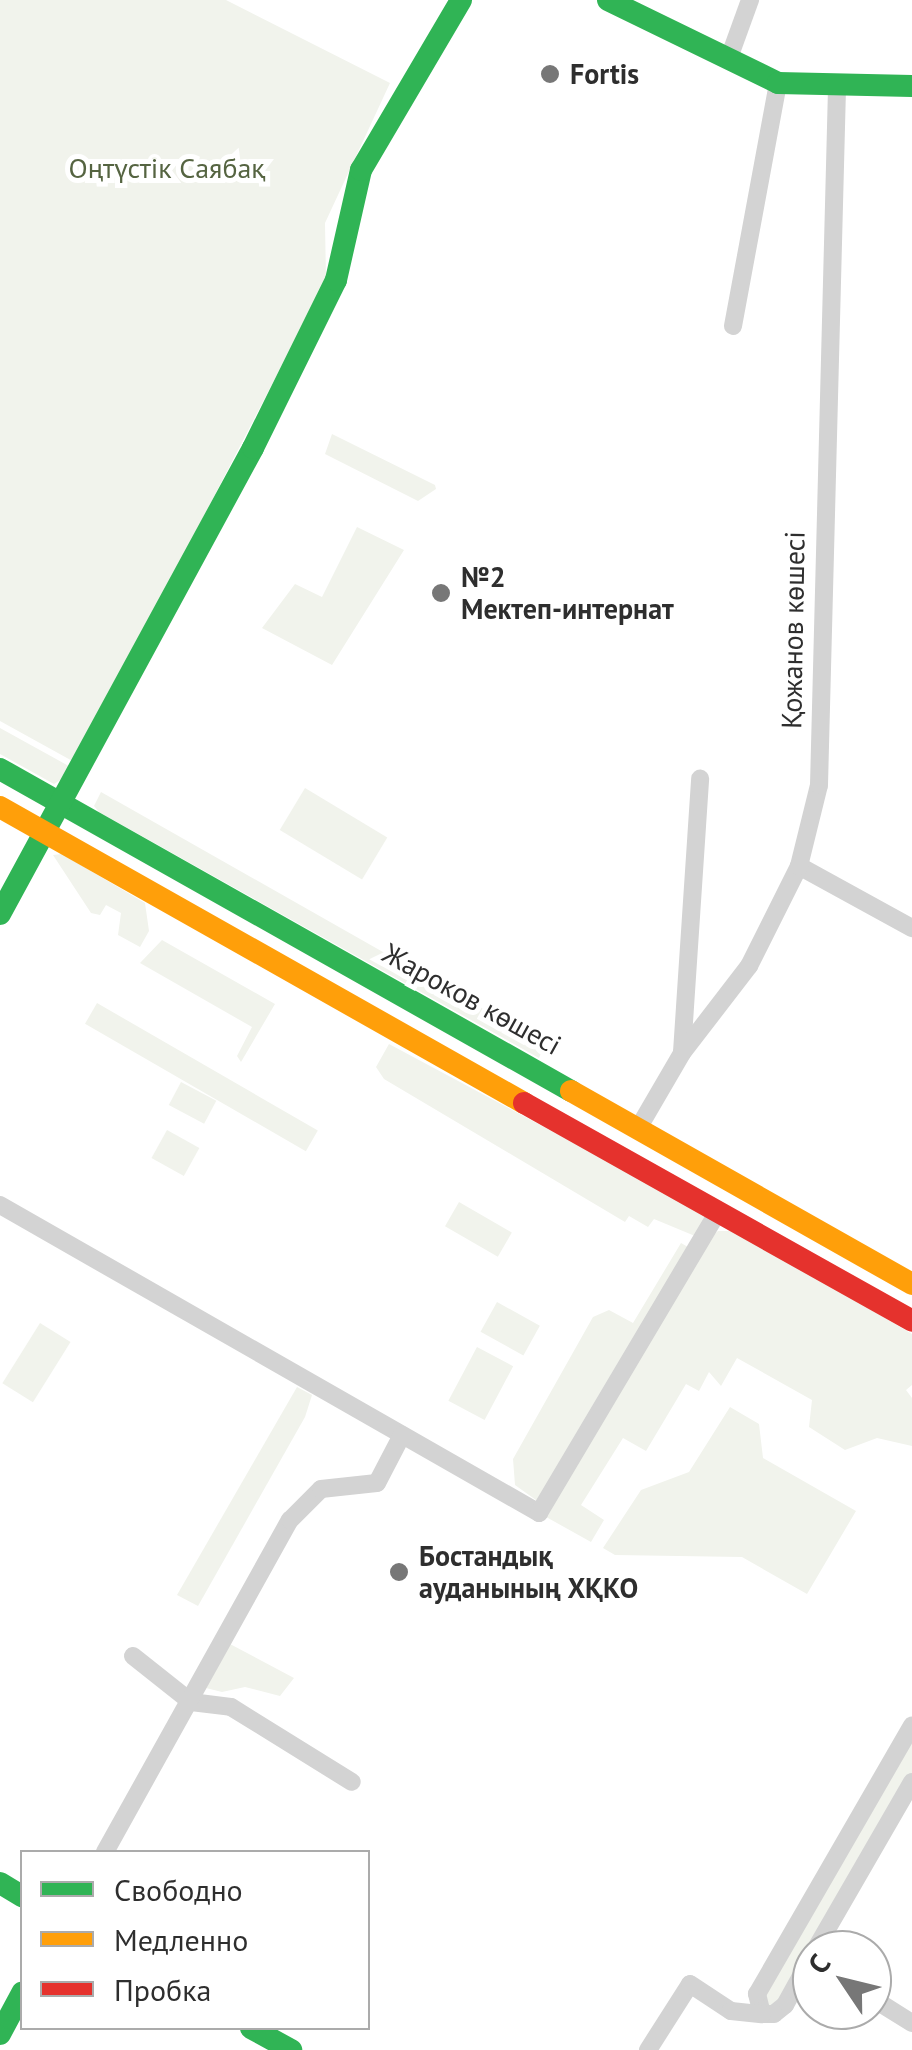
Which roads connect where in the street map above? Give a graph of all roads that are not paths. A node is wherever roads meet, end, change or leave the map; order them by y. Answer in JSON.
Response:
{"nodes":[{"id":1,"x":461,"y":0,"type":"edge"},
{"id":2,"x":608,"y":0,"type":"edge"},
{"id":3,"x":750,"y":0,"type":"edge"},
{"id":4,"x":729,"y":58,"type":"junction"},
{"id":5,"x":778,"y":83,"type":"junction"},
{"id":6,"x":836,"y":86,"type":"junction"},
{"id":7,"x":912,"y":86,"type":"edge"},
{"id":8,"x":733,"y":326,"type":"dead end"},
{"id":9,"x":0,"y":769,"type":"edge"},
{"id":10,"x":700,"y":779,"type":"dead end"},
{"id":11,"x":64,"y":805,"type":"junction"},
{"id":12,"x":0,"y":807,"type":"edge"},
{"id":13,"x":46,"y":834,"type":"junction"},
{"id":14,"x":799,"y":866,"type":"junction"},
{"id":15,"x":0,"y":914,"type":"edge"},
{"id":16,"x":912,"y":928,"type":"edge"},
{"id":17,"x":682,"y":1052,"type":"junction"},
{"id":18,"x":639,"y":1126,"type":"junction"},
{"id":19,"x":0,"y":1205,"type":"edge"},
{"id":20,"x":718,"y":1212,"type":"junction"},
{"id":21,"x":912,"y":1284,"type":"edge"},
{"id":22,"x":912,"y":1321,"type":"edge"},
{"id":23,"x":402,"y":1435,"type":"junction"},
{"id":24,"x":133,"y":1656,"type":"dead end"},
{"id":25,"x":192,"y":1702,"type":"junction"},
{"id":26,"x":912,"y":1725,"type":"edge"},
{"id":27,"x":352,"y":1782,"type":"dead end"},
{"id":28,"x":912,"y":1782,"type":"edge"},
{"id":29,"x":106,"y":1850,"type":"edge"},
{"id":30,"x":827,"y":1930,"type":"edge"},
{"id":31,"x":792,"y":1991,"type":"edge"},
{"id":32,"x":20,"y":1997,"type":"edge"},
{"id":33,"x":762,"y":2014,"type":"junction"},
{"id":34,"x":255,"y":2030,"type":"edge"},
{"id":35,"x":0,"y":2034,"type":"edge"},
{"id":36,"x":291,"y":2050,"type":"edge"},
{"id":37,"x":648,"y":2050,"type":"edge"}],
"edges":[{"from":1,"to":11,"type":"main road"},
{"from":2,"to":4,"type":"main road"},
{"from":3,"to":4,"type":"street"},
{"from":4,"to":5,"type":"main road"},
{"from":5,"to":6,"type":"main road"},
{"from":5,"to":8,"type":"street"},
{"from":6,"to":7,"type":"main road"},
{"from":6,"to":14,"type":"street","name":"Қожанов көшесі"},
{"from":9,"to":11,"type":"main road","name":"Жароков көшесі"},
{"from":10,"to":17,"type":"street"},
{"from":11,"to":13,"type":"main road"},
{"from":11,"to":18,"type":"main road","name":"Жароков көшесі"},
{"from":12,"to":13,"type":"main road"},
{"from":13,"to":15,"type":"main road"},
{"from":13,"to":20,"type":"main road"},
{"from":14,"to":16,"type":"street"},
{"from":14,"to":17,"type":"street","name":"Қожанов көшесі"},
{"from":17,"to":18,"type":"street","name":"Қожанов көшесі"},
{"from":18,"to":21,"type":"main road","name":"Жароков көшесі"},
{"from":19,"to":23,"type":"street"},
{"from":20,"to":22,"type":"main road"},
{"from":20,"to":23,"type":"street"},
{"from":23,"to":25,"type":"street"},
{"from":24,"to":25,"type":"street"},
{"from":25,"to":27,"type":"street"},
{"from":25,"to":29,"type":"street"},
{"from":26,"to":33,"type":"street"},
{"from":28,"to":30,"type":"street"},
{"from":31,"to":33,"type":"street"},
{"from":32,"to":35,"type":"main road"},
{"from":33,"to":37,"type":"street"},
{"from":34,"to":36,"type":"main road"}]}
